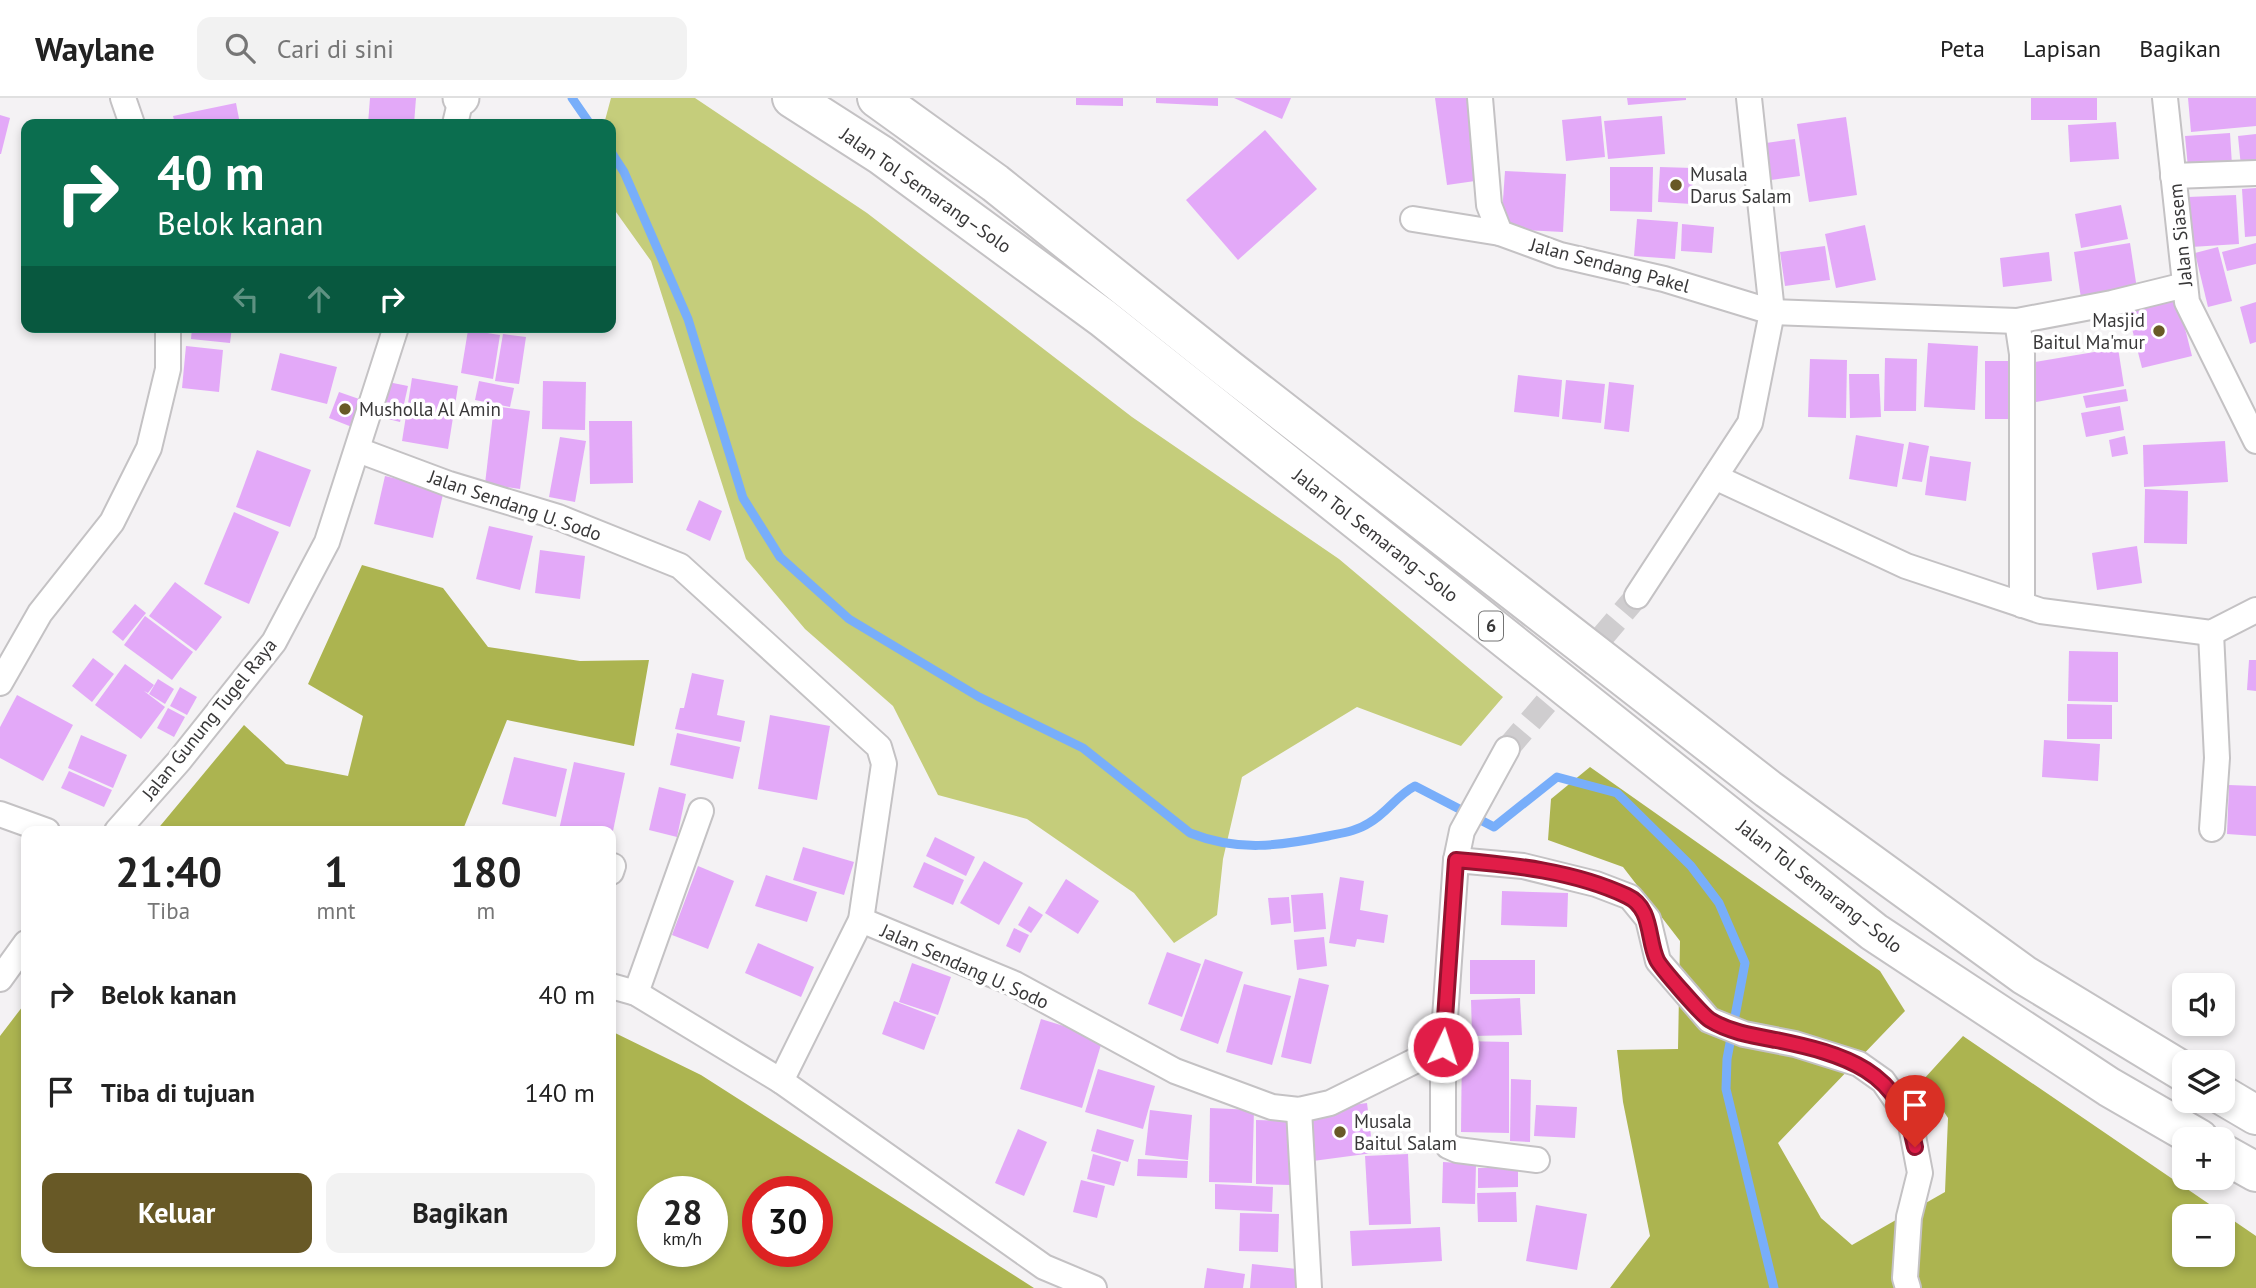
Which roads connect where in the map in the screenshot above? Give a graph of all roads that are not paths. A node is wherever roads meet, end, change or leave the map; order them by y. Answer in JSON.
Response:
{"nodes":[{"id":1,"x":123,"y":98,"type":"edge"},
{"id":2,"x":461,"y":98,"type":"edge"},
{"id":3,"x":792,"y":98,"type":"edge"},
{"id":4,"x":877,"y":98,"type":"edge"},
{"id":5,"x":1480,"y":98,"type":"edge"},
{"id":6,"x":1749,"y":98,"type":"edge"},
{"id":7,"x":2165,"y":98,"type":"edge"},
{"id":8,"x":130,"y":119,"type":"edge"},
{"id":9,"x":456,"y":119,"type":"edge"},
{"id":10,"x":2256,"y":173,"type":"edge"},
{"id":11,"x":2173,"y":176,"type":"junction"},
{"id":12,"x":1413,"y":219,"type":"dead end"},
{"id":13,"x":1500,"y":233,"type":"junction"},
{"id":14,"x":2185,"y":285,"type":"junction"},
{"id":15,"x":1772,"y":312,"type":"junction"},
{"id":16,"x":2017,"y":321,"type":"junction"},
{"id":17,"x":168,"y":333,"type":"edge"},
{"id":18,"x":394,"y":333,"type":"edge"},
{"id":19,"x":2256,"y":441,"type":"edge"},
{"id":20,"x":358,"y":450,"type":"junction"},
{"id":21,"x":1715,"y":477,"type":"junction"},
{"id":22,"x":1637,"y":596,"type":"tunnel mouth"},
{"id":23,"x":2022,"y":605,"type":"junction"},
{"id":24,"x":2256,"y":610,"type":"edge"},
{"id":25,"x":2211,"y":633,"type":"junction"},
{"id":26,"x":0,"y":682,"type":"edge"},
{"id":27,"x":1507,"y":748,"type":"tunnel mouth"},
{"id":28,"x":701,"y":811,"type":"dead end"},
{"id":29,"x":0,"y":814,"type":"edge"},
{"id":30,"x":33,"y":826,"type":"edge"},
{"id":31,"x":122,"y":826,"type":"edge"},
{"id":32,"x":2212,"y":829,"type":"dead end"},
{"id":33,"x":1456,"y":860,"type":"junction"},
{"id":34,"x":861,"y":920,"type":"junction"},
{"id":35,"x":21,"y":950,"type":"edge"},
{"id":36,"x":0,"y":979,"type":"edge"},
{"id":37,"x":616,"y":987,"type":"edge"},
{"id":38,"x":636,"y":993,"type":"junction"},
{"id":39,"x":1443,"y":1047,"type":"junction"},
{"id":40,"x":2172,"y":1065,"type":"edge"},
{"id":41,"x":781,"y":1081,"type":"junction"},
{"id":42,"x":2235,"y":1103,"type":"edge"},
{"id":43,"x":1299,"y":1110,"type":"junction"},
{"id":44,"x":2256,"y":1115,"type":"edge"},
{"id":45,"x":2178,"y":1127,"type":"edge"},
{"id":46,"x":1537,"y":1160,"type":"dead end"},
{"id":47,"x":2235,"y":1160,"type":"edge"},
{"id":48,"x":2256,"y":1172,"type":"edge"},
{"id":49,"x":1094,"y":1288,"type":"edge"},
{"id":50,"x":1309,"y":1288,"type":"edge"},
{"id":51,"x":1908,"y":1288,"type":"edge"}],
"edges":[{"from":1,"to":8,"type":"street"},
{"from":2,"to":9,"type":"street"},
{"from":3,"to":45,"type":"highway","name":"Jalan Tol Semarang–Solo","number":"6"},
{"from":4,"to":40,"type":"highway","name":"Jalan Tol Semarang–Solo","number":"6"},
{"from":5,"to":13,"type":"street"},
{"from":6,"to":15,"type":"street"},
{"from":7,"to":11,"type":"street","name":"Jalan Siasem"},
{"from":10,"to":11,"type":"street"},
{"from":11,"to":14,"type":"street","name":"Jalan Siasem"},
{"from":12,"to":13,"type":"street","name":"Jalan Sendang Pakel"},
{"from":13,"to":15,"type":"street","name":"Jalan Sendang Pakel"},
{"from":14,"to":16,"type":"street","name":"Jalan Sendang Pakel"},
{"from":14,"to":19,"type":"street","name":"Jalan Siasem"},
{"from":15,"to":16,"type":"street","name":"Jalan Sendang Pakel"},
{"from":15,"to":21,"type":"street"},
{"from":16,"to":23,"type":"street"},
{"from":17,"to":26,"type":"street"},
{"from":18,"to":20,"type":"street","name":"Jalan Gunung Tugel Raya"},
{"from":20,"to":31,"type":"street","name":"Jalan Gunung Tugel Raya"},
{"from":20,"to":34,"type":"street","name":"Jalan Sendang U. Sodo"},
{"from":21,"to":22,"type":"street"},
{"from":21,"to":23,"type":"street"},
{"from":23,"to":25,"type":"street"},
{"from":24,"to":25,"type":"street"},
{"from":25,"to":32,"type":"street"},
{"from":27,"to":33,"type":"street"},
{"from":28,"to":38,"type":"street"},
{"from":29,"to":30,"type":"street"},
{"from":33,"to":39,"type":"street"},
{"from":33,"to":51,"type":"street"},
{"from":34,"to":41,"type":"street"},
{"from":34,"to":43,"type":"street","name":"Jalan Sendang U. Sodo"},
{"from":35,"to":36,"type":"street"},
{"from":37,"to":38,"type":"street"},
{"from":38,"to":41,"type":"street"},
{"from":39,"to":43,"type":"street","name":"Jalan Sendang U. Sodo"},
{"from":39,"to":46,"type":"street"},
{"from":41,"to":49,"type":"street"},
{"from":42,"to":44,"type":"highway"},
{"from":43,"to":50,"type":"street"},
{"from":47,"to":48,"type":"highway"}]}
